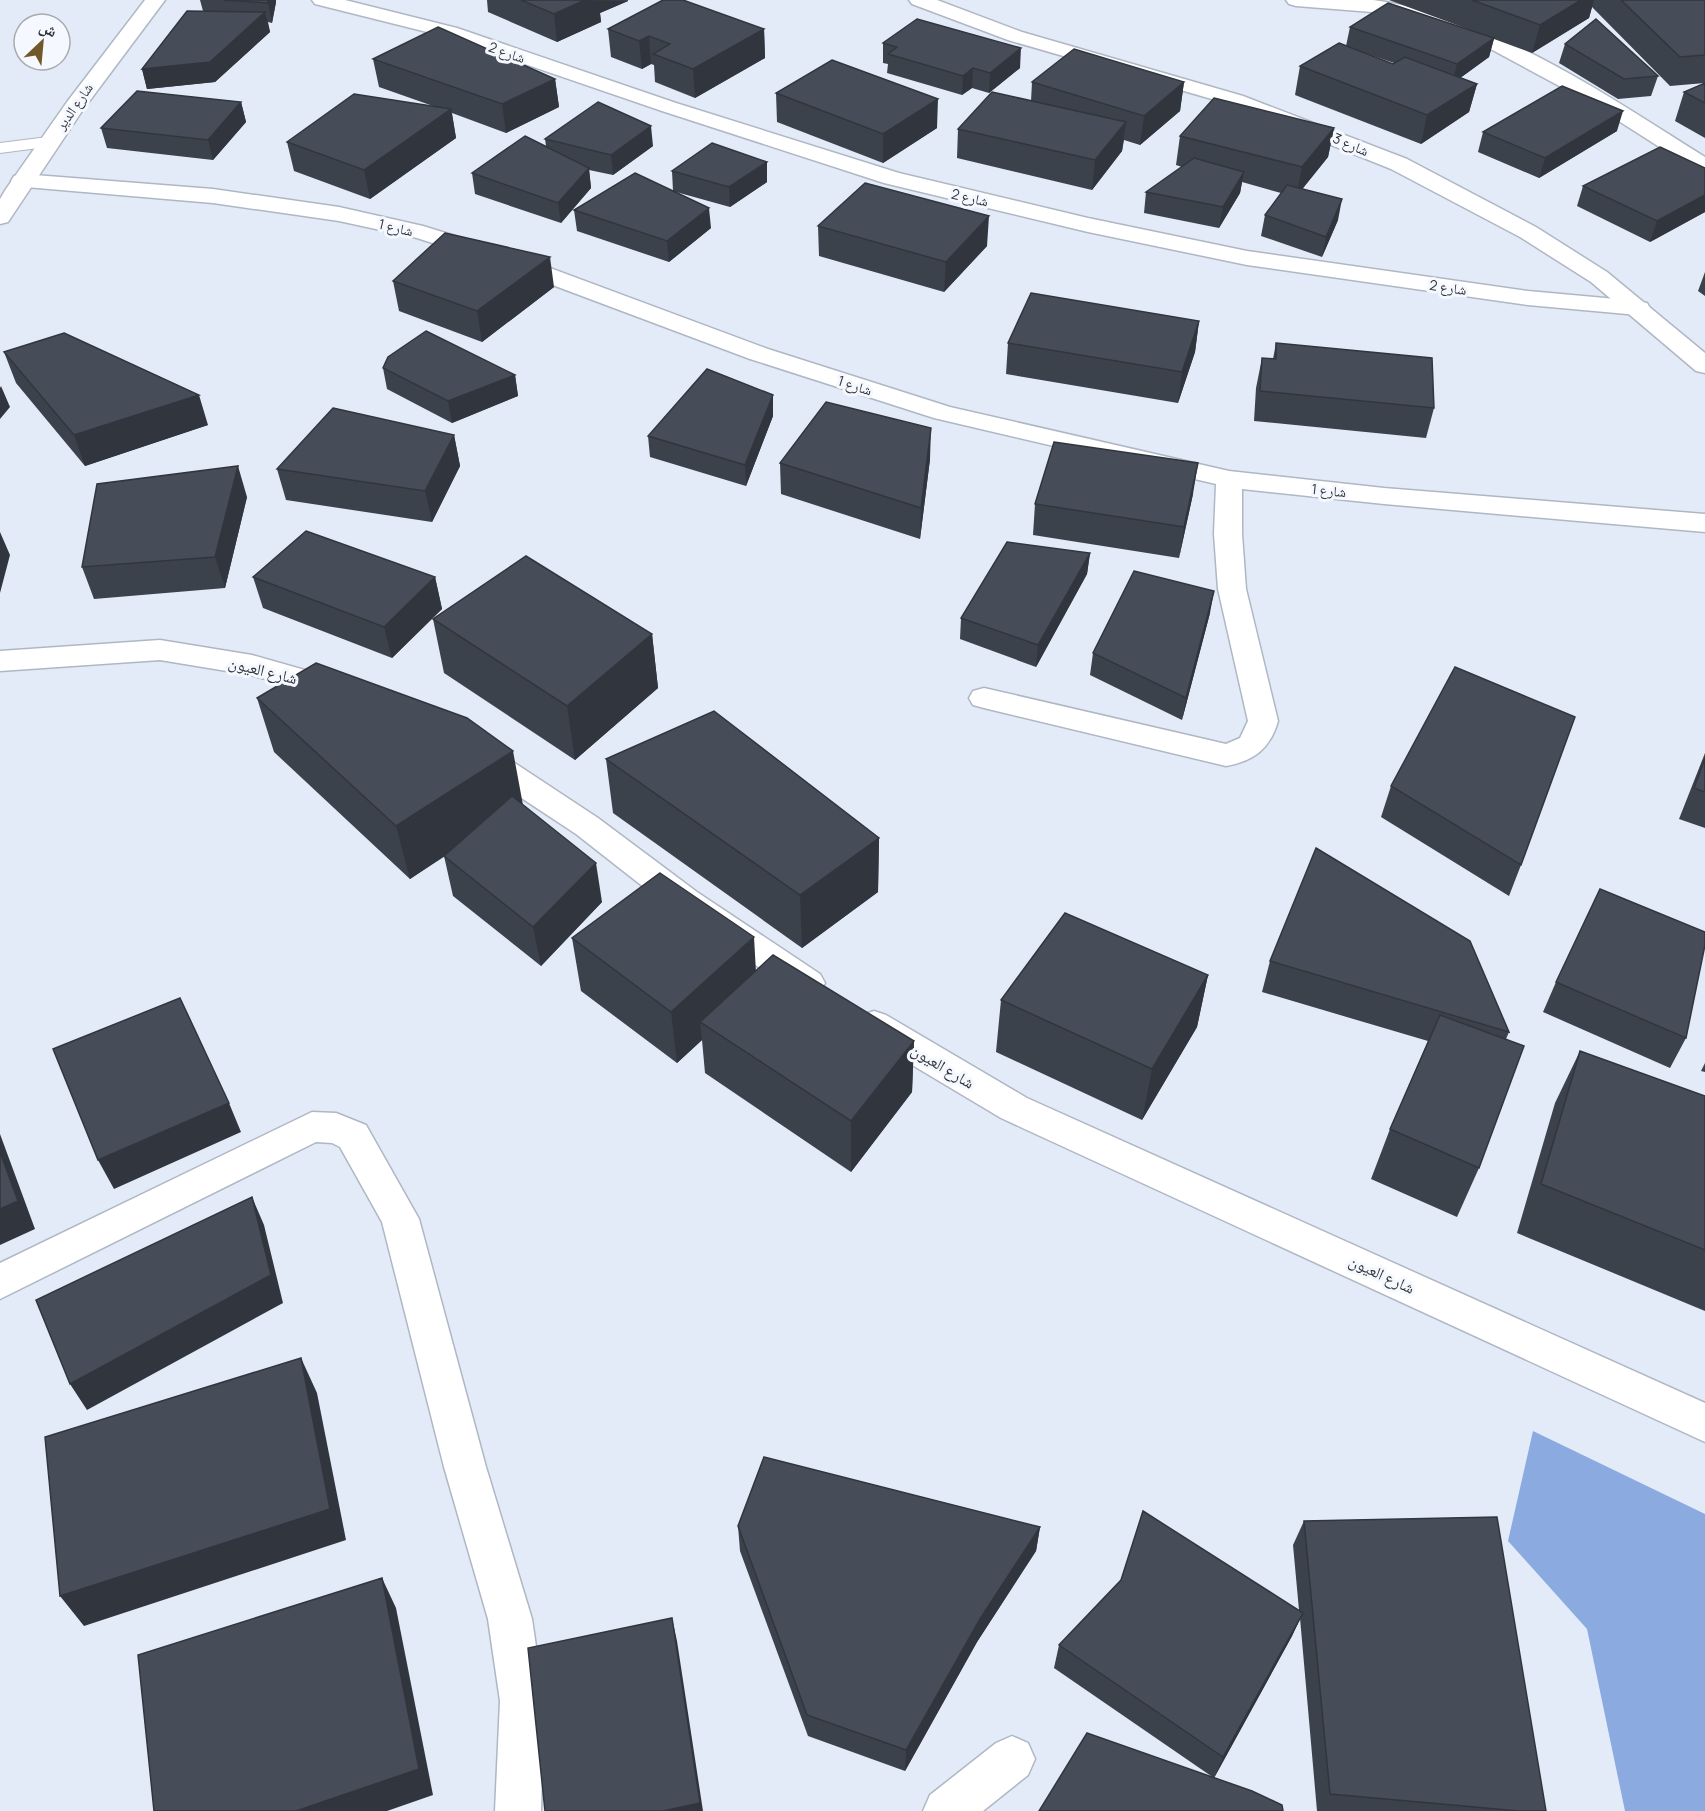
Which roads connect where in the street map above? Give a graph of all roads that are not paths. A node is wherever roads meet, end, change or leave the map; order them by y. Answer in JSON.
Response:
{"nodes":[{"id":1,"x":155,"y":0,"type":"edge"},
{"id":2,"x":322,"y":0,"type":"edge"},
{"id":3,"x":919,"y":0,"type":"edge"},
{"id":4,"x":1296,"y":0,"type":"edge"},
{"id":5,"x":48,"y":142,"type":"junction"},
{"id":6,"x":0,"y":148,"type":"edge"},
{"id":7,"x":1705,"y":166,"type":"edge"},
{"id":8,"x":11,"y":183,"type":"edge"},
{"id":9,"x":0,"y":217,"type":"edge"},
{"id":10,"x":1638,"y":308,"type":"junction"},
{"id":11,"x":1705,"y":366,"type":"edge"},
{"id":12,"x":1229,"y":479,"type":"junction"},
{"id":13,"x":1705,"y":522,"type":"edge"},
{"id":14,"x":0,"y":662,"type":"edge"},
{"id":15,"x":984,"y":698,"type":"dead end"},
{"id":16,"x":369,"y":703,"type":"edge"},
{"id":17,"x":451,"y":741,"type":"edge"},
{"id":18,"x":0,"y":1282,"type":"edge"},
{"id":19,"x":1705,"y":1424,"type":"edge"},
{"id":20,"x":1012,"y":1759,"type":"dead end"},
{"id":21,"x":518,"y":1811,"type":"edge"},
{"id":22,"x":946,"y":1811,"type":"edge"}],
"edges":[{"from":1,"to":5,"type":"street","name":"شارع الدير"},
{"from":2,"to":10,"type":"street","name":"شارع 2"},
{"from":3,"to":10,"type":"street","name":"شارع 3"},
{"from":4,"to":7,"type":"street"},
{"from":5,"to":6,"type":"lane"},
{"from":5,"to":8,"type":"street","name":"شارع الدير"},
{"from":8,"to":9,"type":"street","name":"شارع الدير"},
{"from":8,"to":12,"type":"street","name":"شارع 1"},
{"from":10,"to":11,"type":"street","name":"شارع 3"},
{"from":12,"to":13,"type":"street","name":"شارع 1"},
{"from":12,"to":15,"type":"street"},
{"from":14,"to":16,"type":"street","name":"شارع العيون"},
{"from":17,"to":19,"type":"street","name":"شارع العيون"},
{"from":18,"to":21,"type":"street"},
{"from":20,"to":22,"type":"street"}]}
